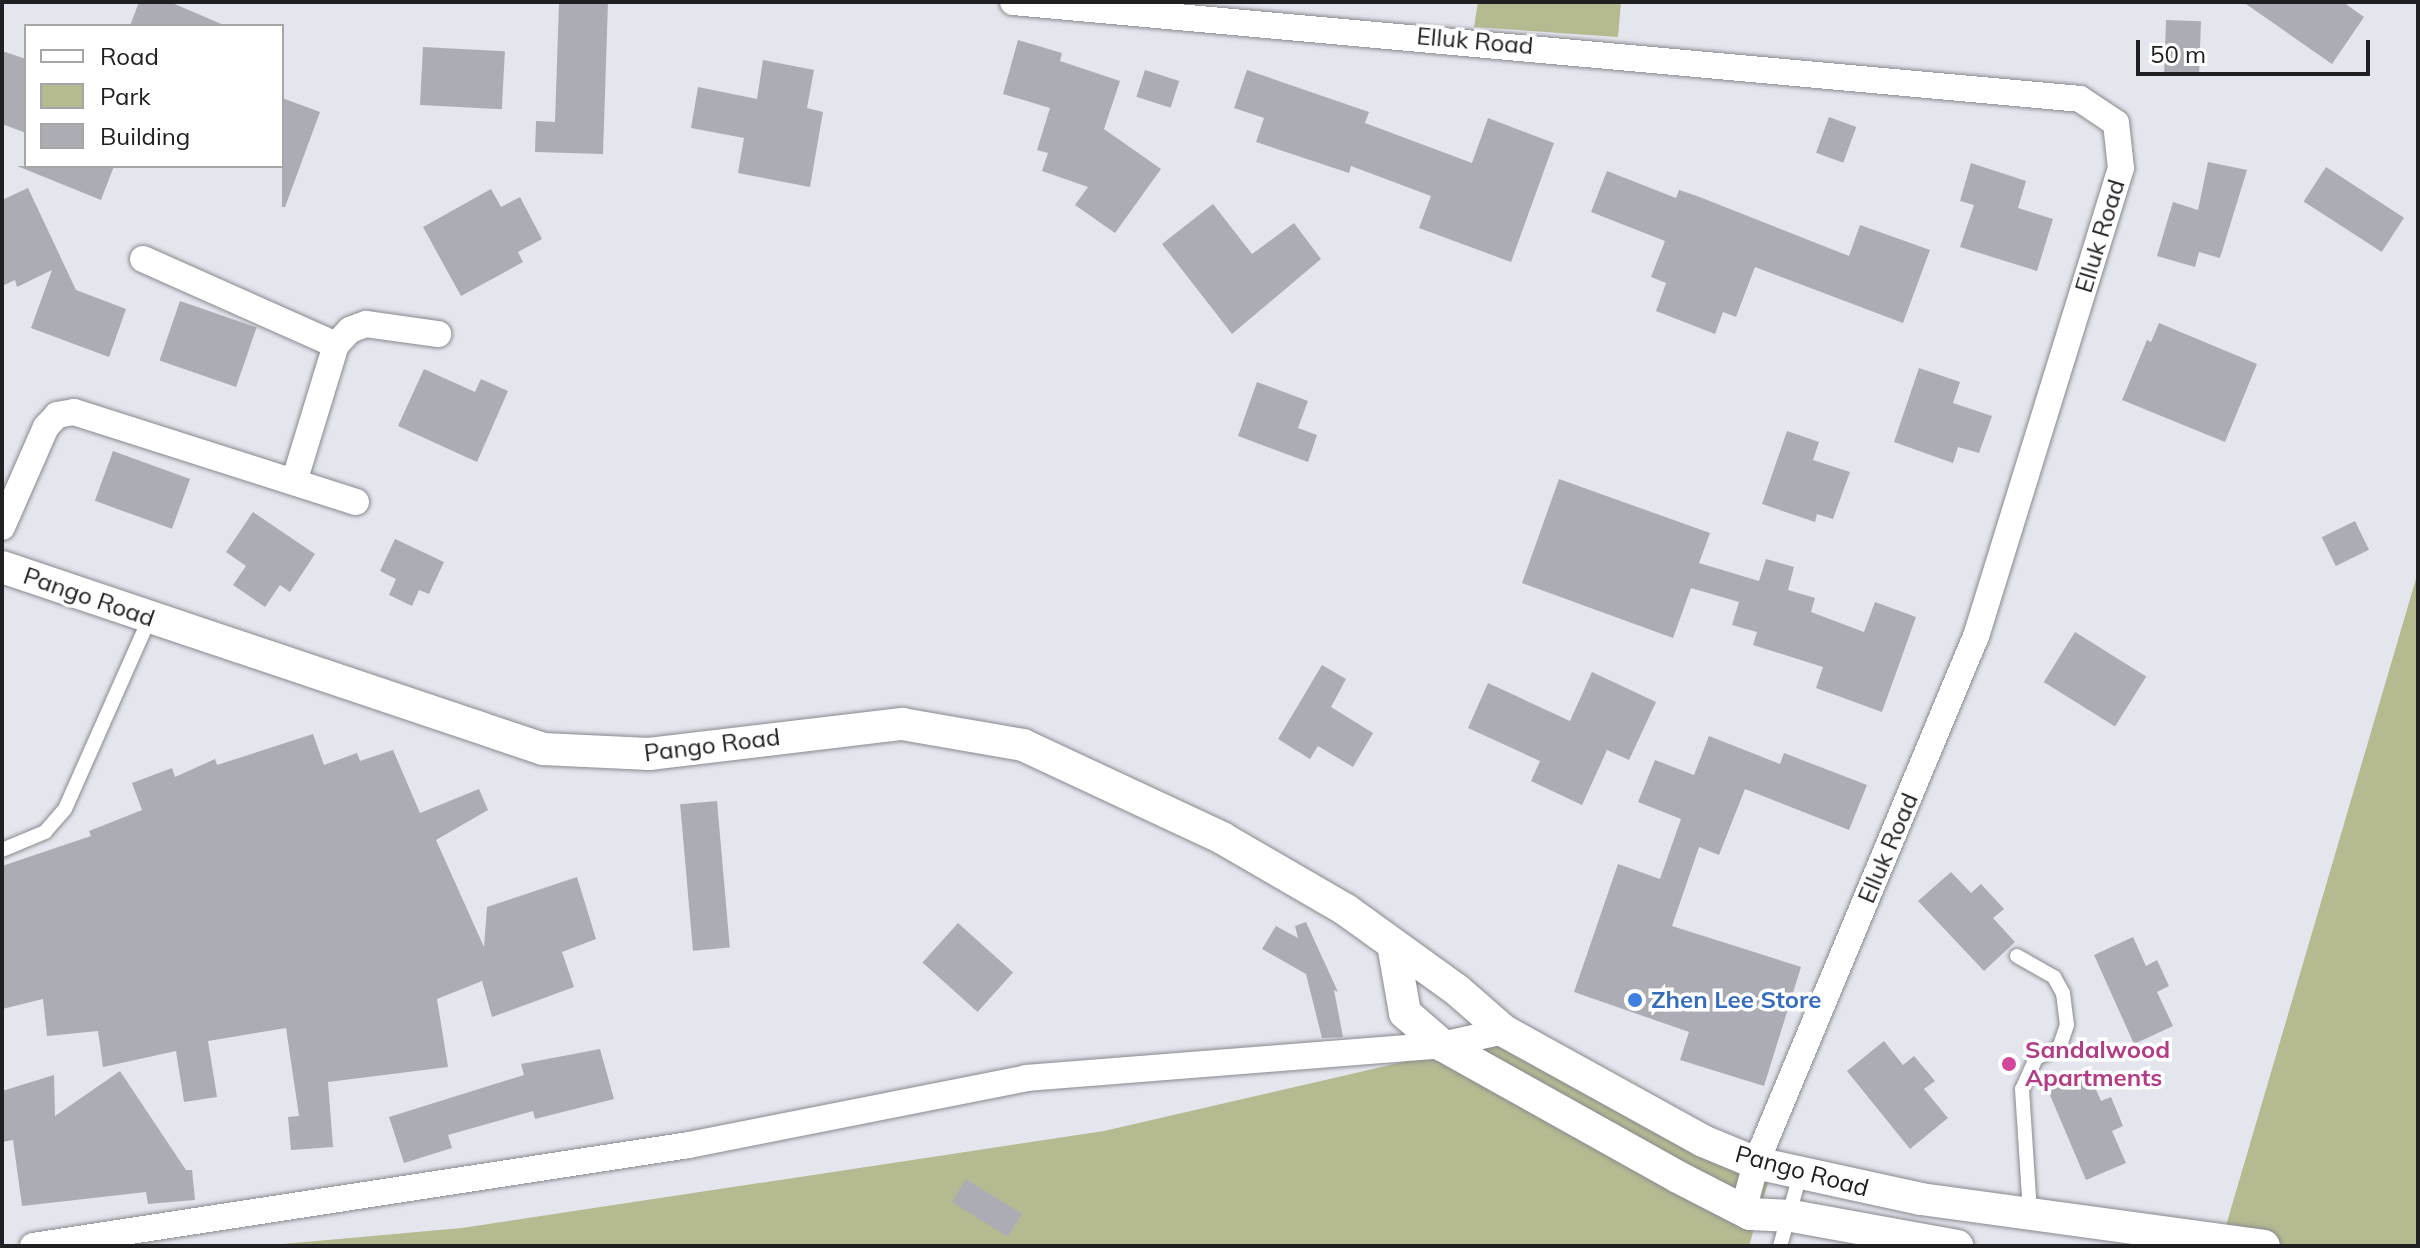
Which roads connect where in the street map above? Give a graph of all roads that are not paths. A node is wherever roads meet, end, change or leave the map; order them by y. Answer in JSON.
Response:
{"nodes":[{"id":1,"x":1013,"y":2,"type":"edge"},
{"id":2,"x":143,"y":259,"type":"dead end"},
{"id":3,"x":438,"y":334,"type":"dead end"},
{"id":4,"x":336,"y":345,"type":"junction"},
{"id":5,"x":294,"y":482,"type":"junction"},
{"id":6,"x":356,"y":502,"type":"dead end"},
{"id":7,"x":2,"y":527,"type":"edge"},
{"id":8,"x":2,"y":567,"type":"edge"},
{"id":9,"x":150,"y":617,"type":"junction"},
{"id":10,"x":2,"y":850,"type":"edge"},
{"id":11,"x":1394,"y":950,"type":"junction"},
{"id":12,"x":2017,"y":956,"type":"dead end"},
{"id":13,"x":1504,"y":1031,"type":"junction"},
{"id":14,"x":1442,"y":1045,"type":"junction"},
{"id":15,"x":1756,"y":1163,"type":"junction"},
{"id":16,"x":1800,"y":1175,"type":"junction"},
{"id":17,"x":1743,"y":1211,"type":"junction"},
{"id":18,"x":2030,"y":1214,"type":"junction"},
{"id":19,"x":1792,"y":1216,"type":"junction"},
{"id":20,"x":33,"y":1246,"type":"edge"},
{"id":21,"x":1780,"y":1246,"type":"edge"},
{"id":22,"x":1957,"y":1246,"type":"edge"},
{"id":23,"x":2264,"y":1246,"type":"edge"}],
"edges":[{"from":1,"to":15,"type":"street","name":"Elluk Road"},
{"from":2,"to":4,"type":"street"},
{"from":3,"to":4,"type":"street"},
{"from":4,"to":5,"type":"street"},
{"from":5,"to":6,"type":"street"},
{"from":5,"to":7,"type":"street"},
{"from":8,"to":9,"type":"street","name":"Pango Road"},
{"from":9,"to":10,"type":"lane"},
{"from":9,"to":11,"type":"street","name":"Pango Road"},
{"from":11,"to":13,"type":"street","name":"Pango Road"},
{"from":11,"to":14,"type":"street","name":"Pango Road"},
{"from":12,"to":18,"type":"lane"},
{"from":13,"to":14,"type":"street"},
{"from":13,"to":15,"type":"street","name":"Pango Road"},
{"from":14,"to":17,"type":"street","name":"Pango Road"},
{"from":14,"to":20,"type":"street"},
{"from":15,"to":16,"type":"street","name":"Pango Road"},
{"from":15,"to":17,"type":"street","name":"Elluk Road"},
{"from":16,"to":18,"type":"street","name":"Pango Road"},
{"from":16,"to":19,"type":"lane"},
{"from":17,"to":19,"type":"street","name":"Pango Road"},
{"from":18,"to":23,"type":"street","name":"Pango Road"},
{"from":19,"to":21,"type":"lane"},
{"from":19,"to":22,"type":"street","name":"Pango Road"}]}
